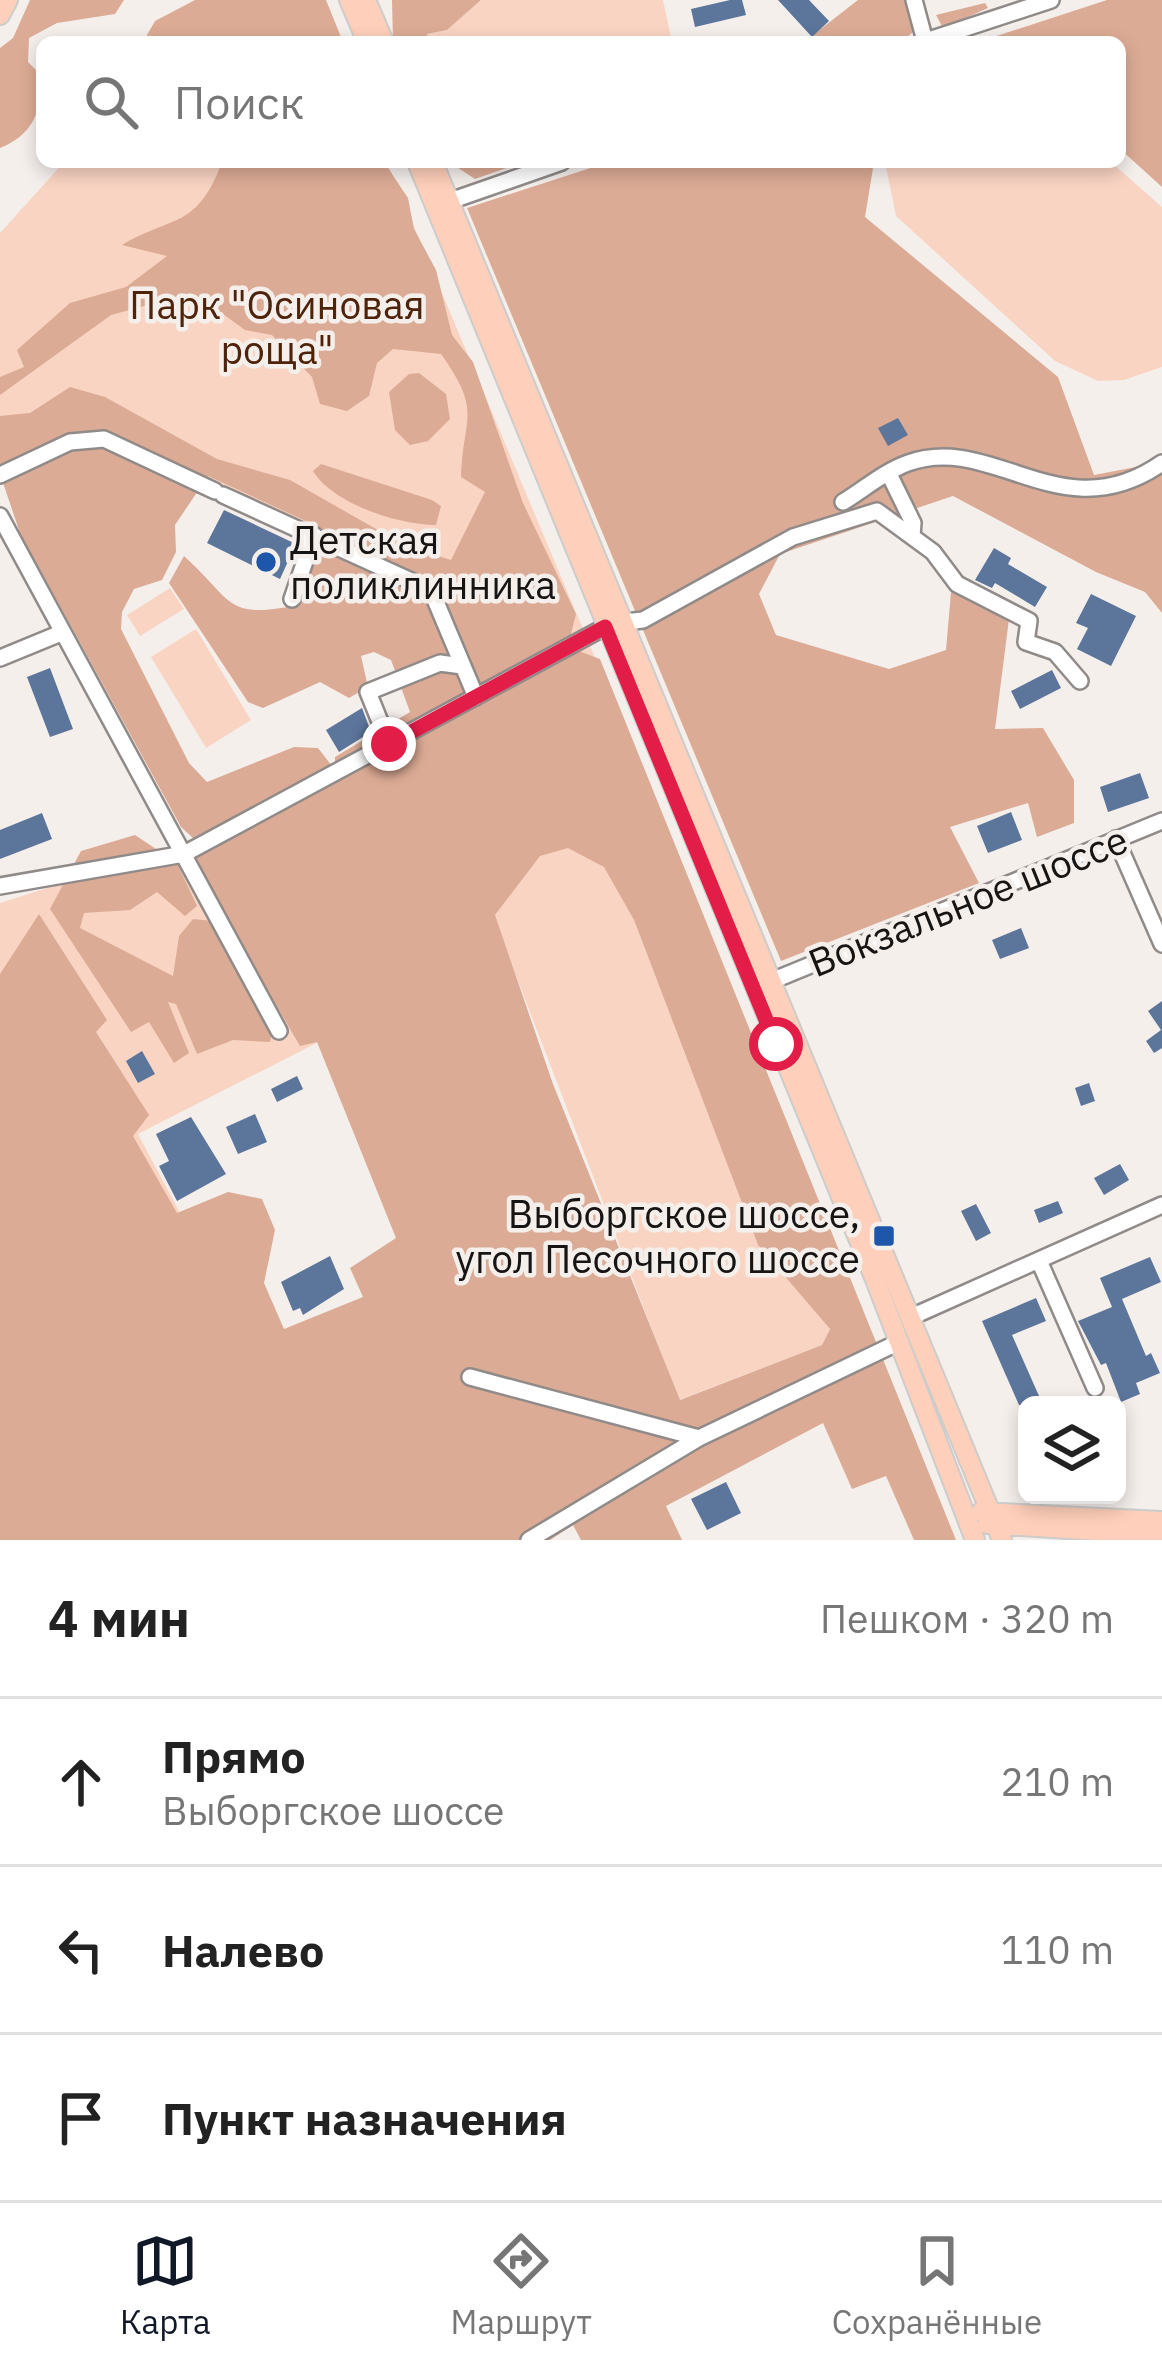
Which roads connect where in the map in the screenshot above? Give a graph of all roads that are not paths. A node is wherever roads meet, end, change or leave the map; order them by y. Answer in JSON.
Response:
{"nodes":[{"id":1,"x":8,"y":0,"type":"edge"},
{"id":2,"x":349,"y":0,"type":"edge"},
{"id":3,"x":366,"y":0,"type":"edge"},
{"id":4,"x":914,"y":0,"type":"edge"},
{"id":5,"x":1051,"y":0,"type":"edge"},
{"id":6,"x":0,"y":14,"type":"edge"},
{"id":7,"x":364,"y":36,"type":"edge"},
{"id":8,"x":381,"y":36,"type":"edge"},
{"id":9,"x":923,"y":36,"type":"edge"},
{"id":10,"x":942,"y":36,"type":"edge"},
{"id":11,"x":419,"y":168,"type":"edge"},
{"id":12,"x":436,"y":168,"type":"edge"},
{"id":13,"x":545,"y":168,"type":"edge"},
{"id":14,"x":450,"y":201,"type":"junction"},
{"id":15,"x":1162,"y":463,"type":"edge"},
{"id":16,"x":889,"y":474,"type":"junction"},
{"id":17,"x":0,"y":475,"type":"edge"},
{"id":18,"x":843,"y":502,"type":"dead end"},
{"id":19,"x":2,"y":526,"type":"edge"},
{"id":20,"x":314,"y":535,"type":"junction"},
{"id":21,"x":912,"y":536,"type":"junction"},
{"id":22,"x":292,"y":599,"type":"dead end"},
{"id":23,"x":615,"y":624,"type":"junction"},
{"id":24,"x":61,"y":633,"type":"junction"},
{"id":25,"x":0,"y":658,"type":"edge"},
{"id":26,"x":462,"y":666,"type":"junction"},
{"id":27,"x":1080,"y":681,"type":"dead end"},
{"id":28,"x":476,"y":697,"type":"junction"},
{"id":29,"x":389,"y":744,"type":"junction"},
{"id":30,"x":1162,"y":821,"type":"edge"},
{"id":31,"x":1116,"y":839,"type":"junction"},
{"id":32,"x":184,"y":854,"type":"junction"},
{"id":33,"x":0,"y":886,"type":"edge"},
{"id":34,"x":1162,"y":944,"type":"edge"},
{"id":35,"x":773,"y":980,"type":"junction"},
{"id":36,"x":279,"y":1030,"type":"dead end"},
{"id":37,"x":1159,"y":1205,"type":"edge"},
{"id":38,"x":1040,"y":1262,"type":"junction"},
{"id":39,"x":909,"y":1318,"type":"junction"},
{"id":40,"x":897,"y":1343,"type":"junction"},
{"id":41,"x":470,"y":1377,"type":"dead end"},
{"id":42,"x":1095,"y":1388,"type":"dead end"},
{"id":43,"x":699,"y":1438,"type":"junction"},
{"id":44,"x":964,"y":1516,"type":"junction"},
{"id":45,"x":1162,"y":1521,"type":"edge"},
{"id":46,"x":996,"y":1526,"type":"edge"},
{"id":47,"x":1162,"y":1534,"type":"edge"},
{"id":48,"x":1050,"y":1535,"type":"edge"},
{"id":49,"x":529,"y":1540,"type":"edge"},
{"id":50,"x":975,"y":1540,"type":"edge"}],
"edges":[{"from":1,"to":6,"type":"main road"},
{"from":2,"to":7,"type":"main road"},
{"from":3,"to":8,"type":"main road"},
{"from":4,"to":9,"type":"street"},
{"from":5,"to":10,"type":"street"},
{"from":11,"to":23,"type":"main road"},
{"from":12,"to":14,"type":"main road"},
{"from":13,"to":14,"type":"street"},
{"from":14,"to":23,"type":"main road"},
{"from":15,"to":16,"type":"street"},
{"from":16,"to":18,"type":"street"},
{"from":16,"to":21,"type":"street"},
{"from":17,"to":20,"type":"street"},
{"from":19,"to":24,"type":"street"},
{"from":20,"to":22,"type":"street"},
{"from":20,"to":26,"type":"street"},
{"from":21,"to":23,"type":"street"},
{"from":21,"to":27,"type":"street"},
{"from":23,"to":28,"type":"street"},
{"from":23,"to":35,"type":"main road"},
{"from":23,"to":40,"type":"main road"},
{"from":24,"to":25,"type":"street"},
{"from":24,"to":32,"type":"street"},
{"from":26,"to":28,"type":"street"},
{"from":26,"to":29,"type":"street"},
{"from":28,"to":29,"type":"street"},
{"from":29,"to":32,"type":"street"},
{"from":30,"to":31,"type":"street","name":"Вокзальное шоссе"},
{"from":31,"to":34,"type":"street"},
{"from":31,"to":35,"type":"street","name":"Вокзальное шоссе"},
{"from":32,"to":33,"type":"street"},
{"from":32,"to":36,"type":"street"},
{"from":35,"to":39,"type":"main road"},
{"from":37,"to":38,"type":"street"},
{"from":38,"to":39,"type":"street"},
{"from":38,"to":42,"type":"street"},
{"from":39,"to":46,"type":"main road"},
{"from":40,"to":43,"type":"street"},
{"from":40,"to":44,"type":"main road"},
{"from":41,"to":43,"type":"street"},
{"from":43,"to":49,"type":"street"},
{"from":44,"to":46,"type":"main road"},
{"from":44,"to":50,"type":"main road"},
{"from":45,"to":46,"type":"main road"},
{"from":46,"to":48,"type":"main road"},
{"from":47,"to":48,"type":"main road"}]}
